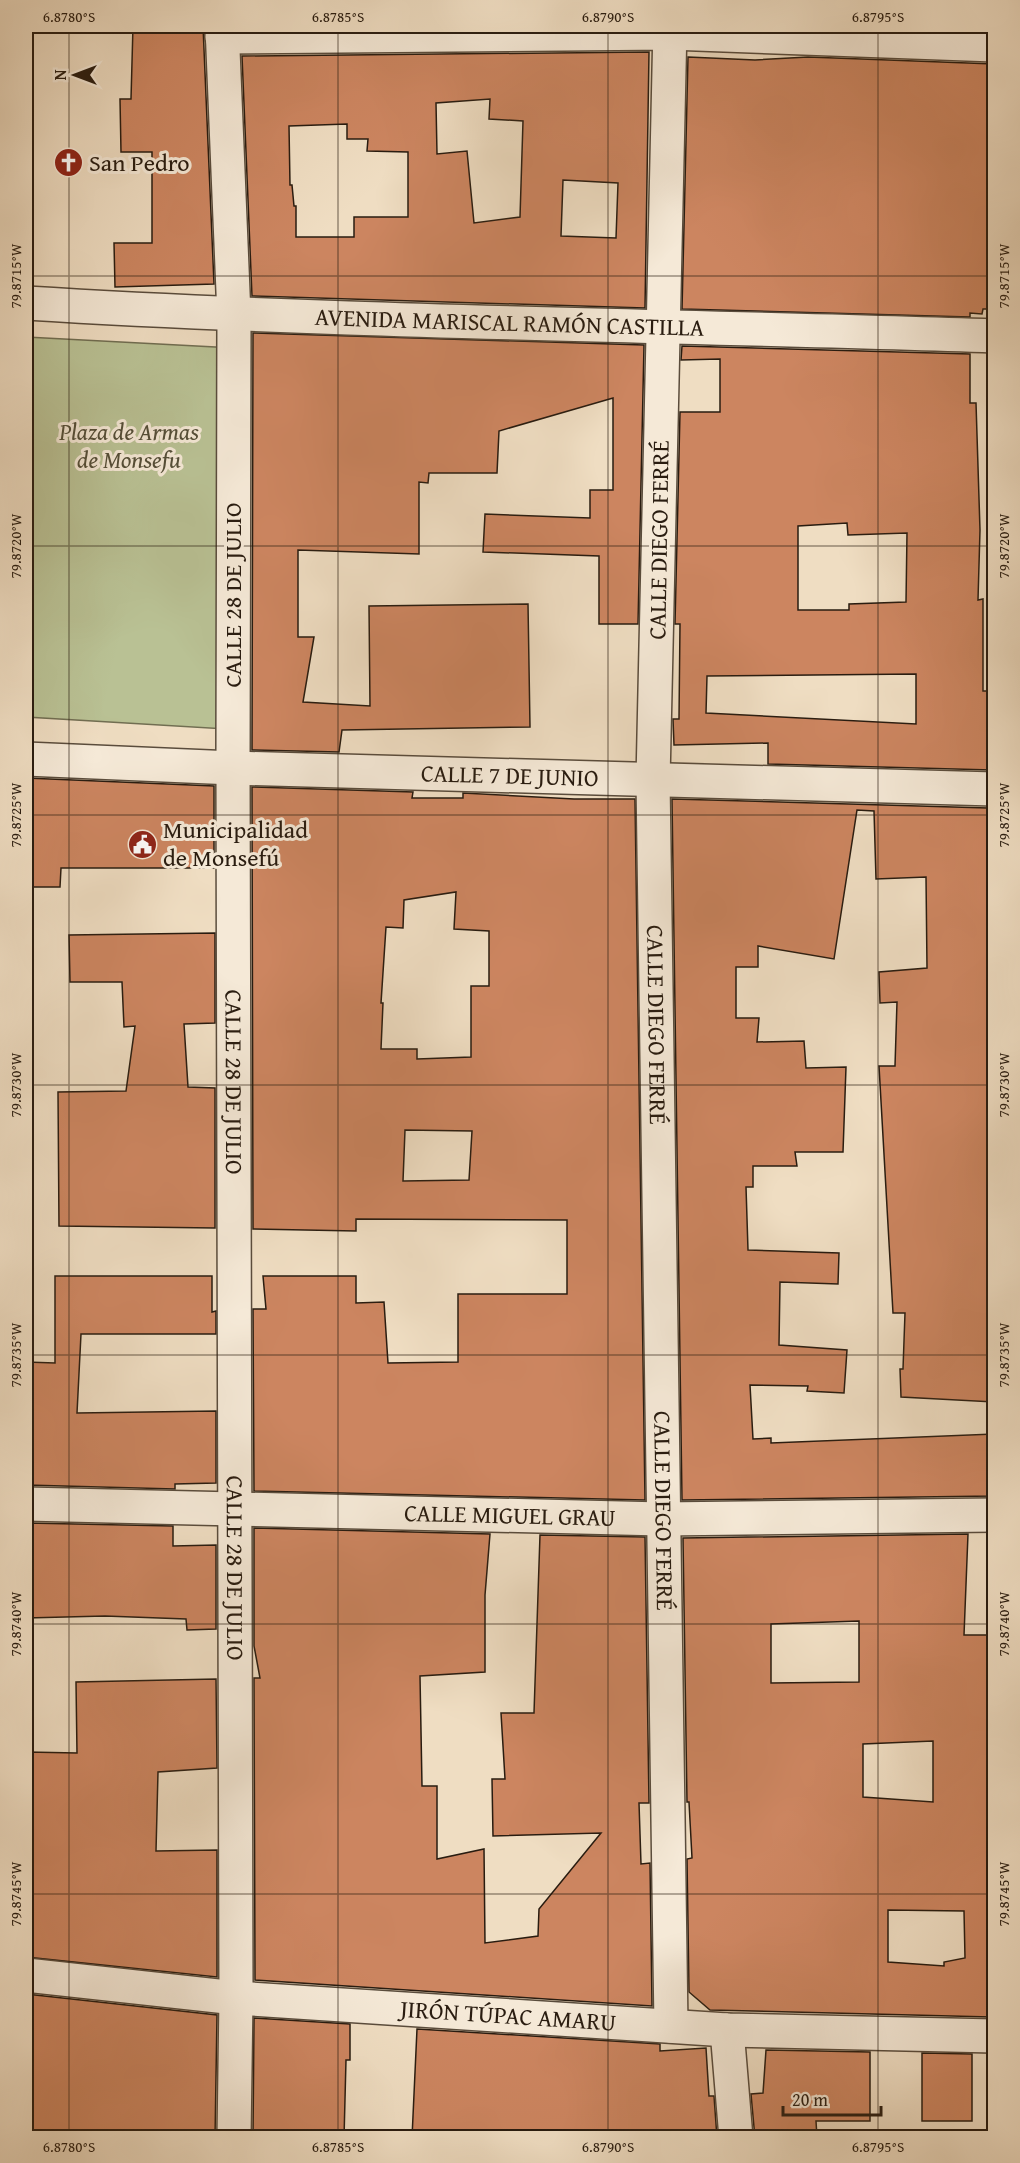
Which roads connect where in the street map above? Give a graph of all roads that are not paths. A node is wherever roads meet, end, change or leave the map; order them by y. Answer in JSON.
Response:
{"nodes":[{"id":1,"x":670,"y":29,"type":"edge"},
{"id":2,"x":222,"y":31,"type":"edge"},
{"id":3,"x":994,"y":45,"type":"edge"},
{"id":4,"x":26,"y":303,"type":"edge"},
{"id":5,"x":234,"y":316,"type":"junction"},
{"id":6,"x":664,"y":325,"type":"junction"},
{"id":7,"x":994,"y":336,"type":"edge"},
{"id":8,"x":994,"y":351,"type":"edge"},
{"id":9,"x":26,"y":759,"type":"edge"},
{"id":10,"x":233,"y":768,"type":"junction"},
{"id":11,"x":653,"y":780,"type":"junction"},
{"id":12,"x":994,"y":789,"type":"edge"},
{"id":13,"x":26,"y":1504,"type":"edge"},
{"id":14,"x":234,"y":1509,"type":"junction"},
{"id":15,"x":994,"y":1515,"type":"edge"},
{"id":16,"x":662,"y":1519,"type":"junction"},
{"id":17,"x":26,"y":1975,"type":"edge"},
{"id":18,"x":236,"y":1998,"type":"junction"},
{"id":19,"x":672,"y":2026,"type":"junction"},
{"id":20,"x":727,"y":2030,"type":"junction"},
{"id":21,"x":994,"y":2036,"type":"edge"},
{"id":22,"x":234,"y":2138,"type":"edge"},
{"id":23,"x":736,"y":2138,"type":"edge"}],
"edges":[{"from":1,"to":2,"type":"street"},
{"from":1,"to":3,"type":"street"},
{"from":1,"to":6,"type":"street","name":"CALLE DIEGO FERRÉ"},
{"from":2,"to":5,"type":"street","name":"CALLE 28 DE JULIO"},
{"from":4,"to":5,"type":"street","name":"AVENIDA MARISCAL RAMÓN CASTILLA"},
{"from":5,"to":6,"type":"street","name":"AVENIDA MARISCAL RAMÓN CASTILLA"},
{"from":5,"to":10,"type":"street","name":"CALLE 28 DE JULIO"},
{"from":6,"to":7,"type":"street","name":"AVENIDA MARISCAL RAMÓN CASTILLA"},
{"from":6,"to":11,"type":"street","name":"CALLE DIEGO FERRÉ"},
{"from":7,"to":8,"type":"street"},
{"from":9,"to":10,"type":"street","name":"CALLE 7 DE JUNIO"},
{"from":10,"to":11,"type":"street","name":"CALLE 7 DE JUNIO"},
{"from":10,"to":14,"type":"street","name":"CALLE 28 DE JULIO"},
{"from":11,"to":12,"type":"street","name":"CALLE 7 DE JUNIO"},
{"from":11,"to":16,"type":"street","name":"CALLE DIEGO FERRÉ"},
{"from":13,"to":14,"type":"street","name":"CALLE MIGUEL GRAU"},
{"from":14,"to":16,"type":"street","name":"CALLE MIGUEL GRAU"},
{"from":14,"to":18,"type":"street","name":"CALLE 28 DE JULIO"},
{"from":15,"to":16,"type":"street","name":"CALLE MIGUEL GRAU"},
{"from":16,"to":19,"type":"street","name":"CALLE DIEGO FERRÉ"},
{"from":17,"to":18,"type":"street","name":"JIRÓN TÚPAC AMARU"},
{"from":18,"to":19,"type":"street","name":"JIRÓN TÚPAC AMARU"},
{"from":18,"to":22,"type":"street","name":"CALLE 28 DE JULIO"},
{"from":19,"to":20,"type":"street","name":"JIRÓN TÚPAC AMARU"},
{"from":20,"to":21,"type":"street","name":"JIRÓN TÚPAC AMARU"},
{"from":20,"to":23,"type":"street"}]}
